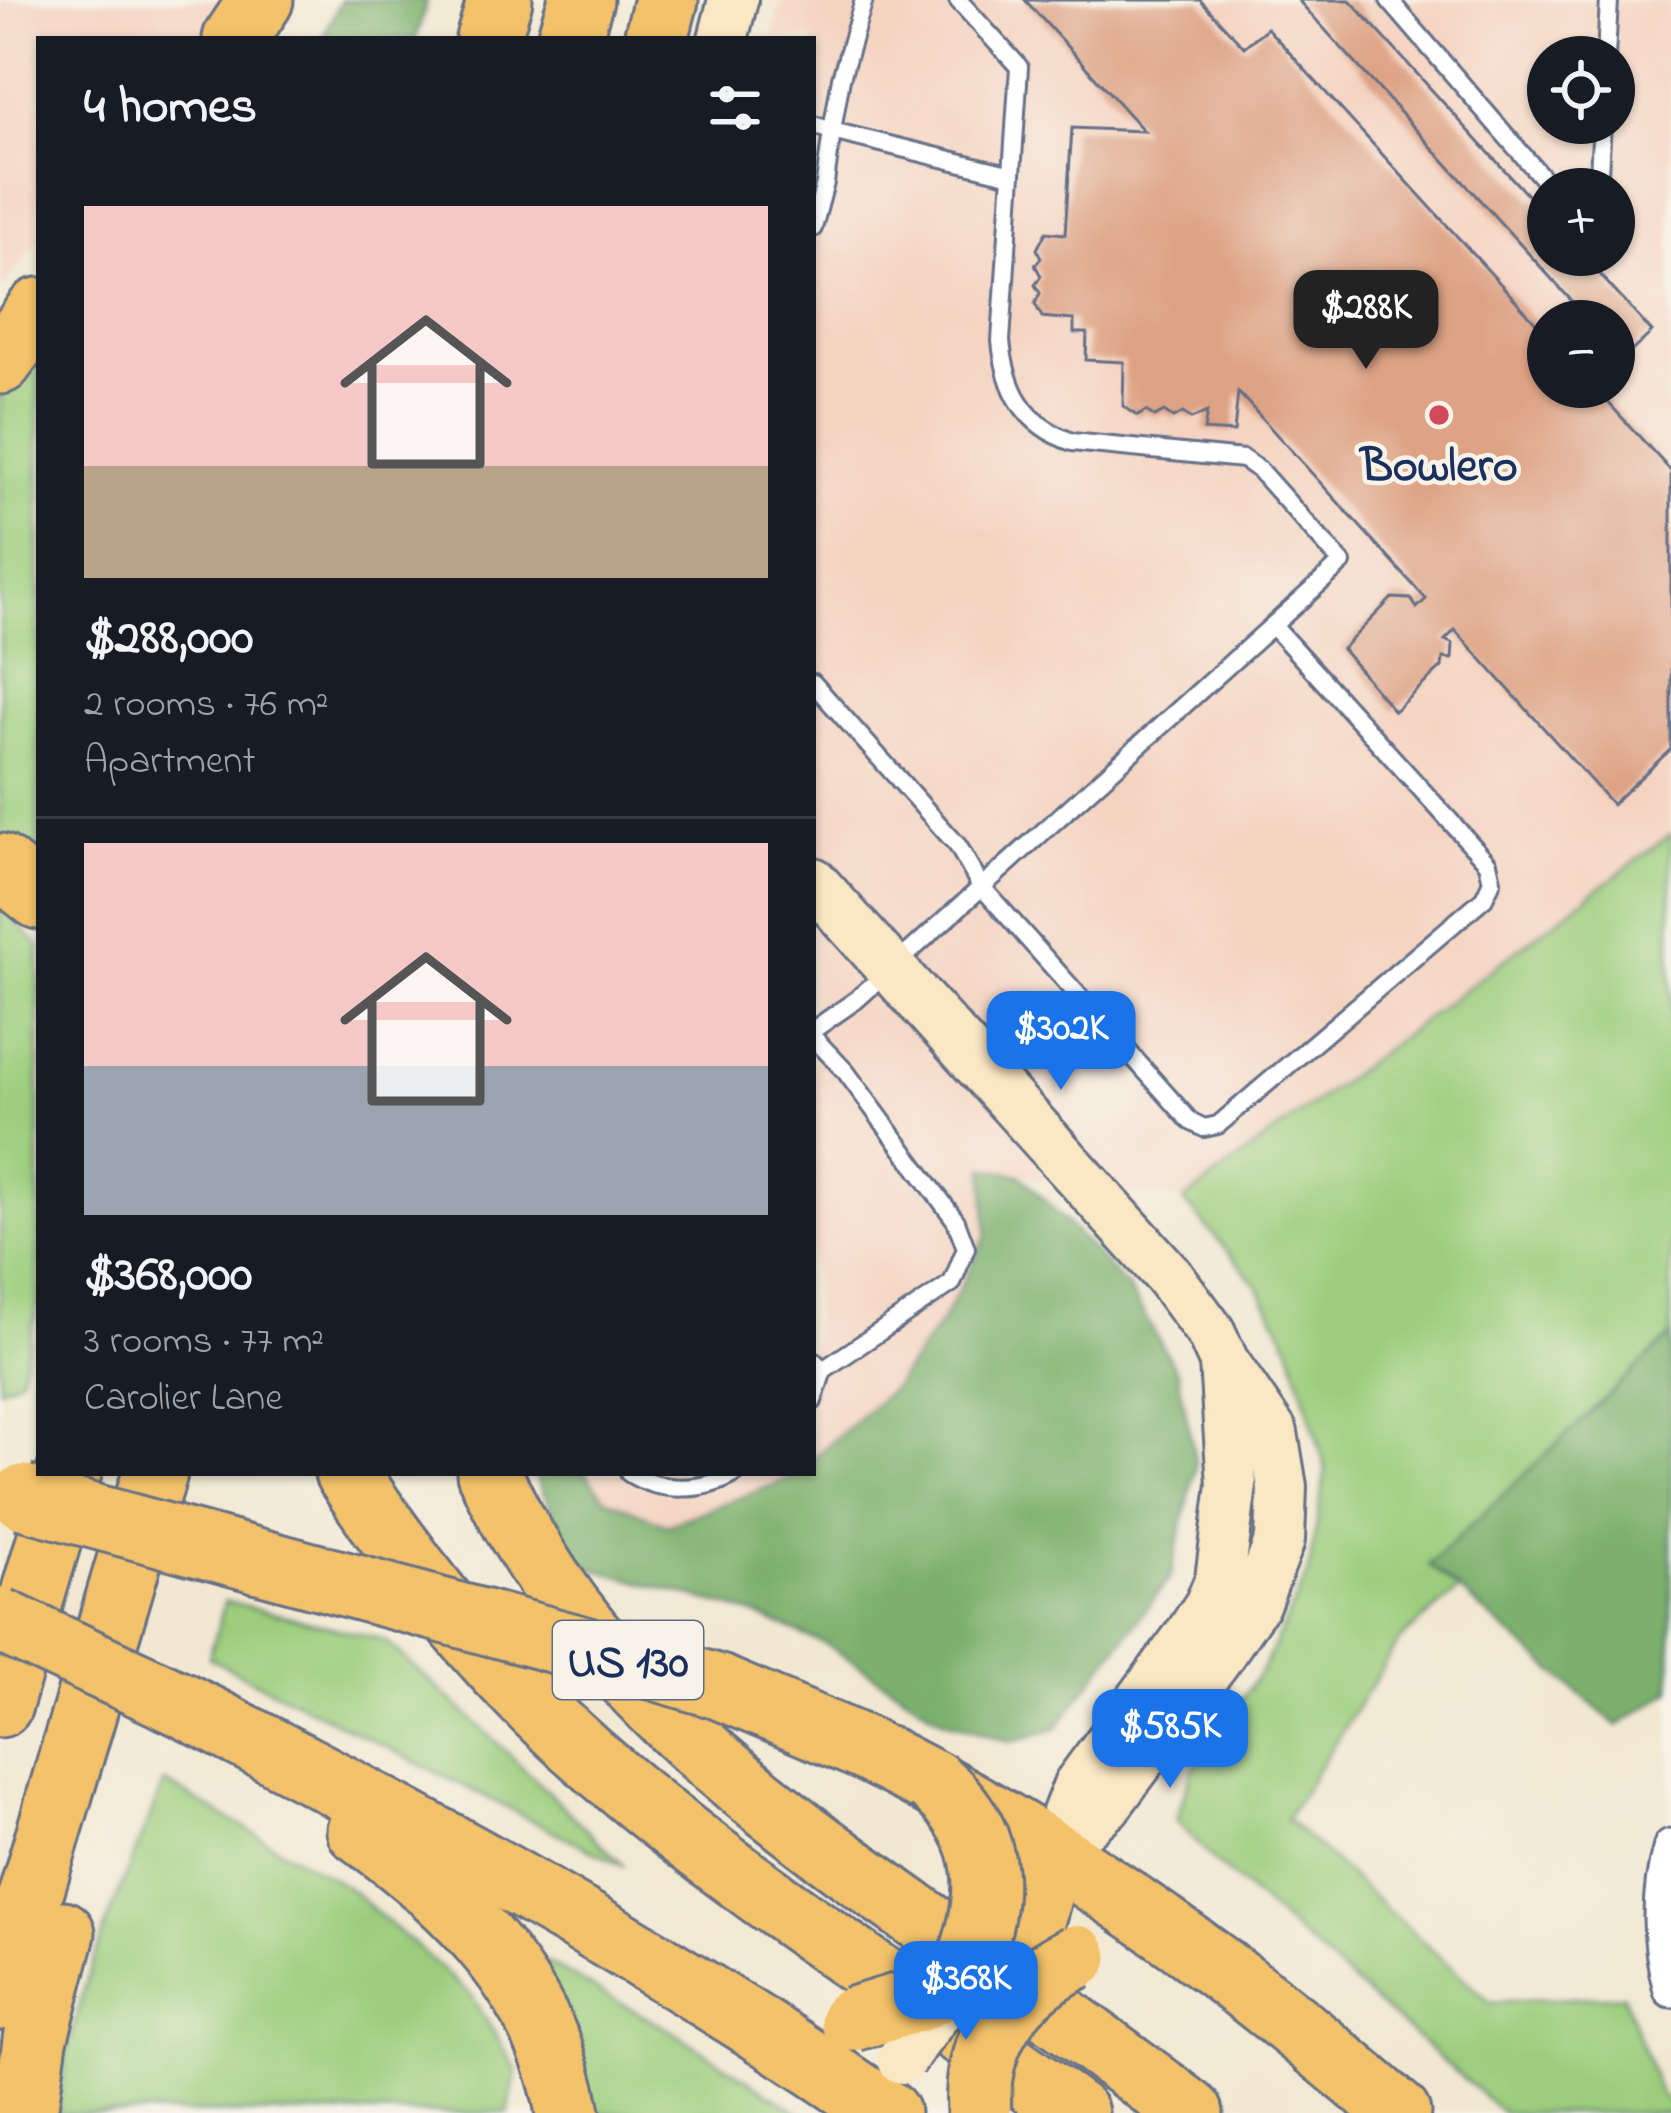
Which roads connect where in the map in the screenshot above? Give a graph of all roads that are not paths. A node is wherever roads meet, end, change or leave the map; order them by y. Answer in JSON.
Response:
{"nodes":[{"id":1,"x":261,"y":0,"type":"edge"},
{"id":2,"x":295,"y":0,"type":"edge"},
{"id":3,"x":500,"y":0,"type":"edge"},
{"id":4,"x":581,"y":0,"type":"edge"},
{"id":5,"x":667,"y":0,"type":"edge"},
{"id":6,"x":733,"y":0,"type":"edge"},
{"id":7,"x":864,"y":0,"type":"edge"},
{"id":8,"x":958,"y":0,"type":"edge"},
{"id":9,"x":1389,"y":0,"type":"edge"},
{"id":10,"x":1607,"y":2,"type":"edge"},
{"id":11,"x":237,"y":36,"type":"edge"},
{"id":12,"x":277,"y":36,"type":"edge"},
{"id":13,"x":489,"y":36,"type":"edge"},
{"id":14,"x":570,"y":36,"type":"edge"},
{"id":15,"x":657,"y":36,"type":"edge"},
{"id":16,"x":724,"y":36,"type":"edge"},
{"id":17,"x":1606,"y":36,"type":"edge"},
{"id":18,"x":816,"y":126,"type":"edge"},
{"id":19,"x":832,"y":130,"type":"junction"},
{"id":20,"x":1534,"y":168,"type":"edge"},
{"id":21,"x":1012,"y":175,"type":"junction"},
{"id":22,"x":816,"y":217,"type":"edge"},
{"id":23,"x":36,"y":314,"type":"edge"},
{"id":24,"x":0,"y":362,"type":"edge"},
{"id":25,"x":1274,"y":627,"type":"junction"},
{"id":26,"x":816,"y":686,"type":"edge"},
{"id":27,"x":0,"y":866,"type":"edge"},
{"id":28,"x":816,"y":885,"type":"edge"},
{"id":29,"x":980,"y":885,"type":"junction"},
{"id":30,"x":36,"y":895,"type":"edge"},
{"id":31,"x":891,"y":968,"type":"junction"},
{"id":32,"x":816,"y":1032,"type":"edge"},
{"id":33,"x":816,"y":1037,"type":"edge"},
{"id":34,"x":818,"y":1365,"type":"edge"},
{"id":35,"x":153,"y":1476,"type":"edge"},
{"id":36,"x":491,"y":1476,"type":"edge"},
{"id":37,"x":637,"y":1476,"type":"edge"},
{"id":38,"x":731,"y":1476,"type":"edge"},
{"id":39,"x":23,"y":1487,"type":"edge"},
{"id":40,"x":358,"y":1491,"type":"edge"},
{"id":41,"x":118,"y":1599,"type":"junction"},
{"id":42,"x":0,"y":1620,"type":"edge"},
{"id":43,"x":181,"y":1704,"type":"junction"},
{"id":44,"x":0,"y":1705,"type":"edge"},
{"id":45,"x":932,"y":1781,"type":"junction"},
{"id":46,"x":1671,"y":1846,"type":"edge"},
{"id":47,"x":1052,"y":1854,"type":"junction"},
{"id":48,"x":1038,"y":1933,"type":"junction"},
{"id":49,"x":1193,"y":1952,"type":"junction"},
{"id":50,"x":1671,"y":1990,"type":"edge"},
{"id":51,"x":984,"y":1994,"type":"junction"},
{"id":52,"x":0,"y":1998,"type":"edge"},
{"id":53,"x":722,"y":2002,"type":"junction"},
{"id":54,"x":881,"y":2097,"type":"edge"},
{"id":55,"x":25,"y":2113,"type":"edge"},
{"id":56,"x":568,"y":2113,"type":"edge"},
{"id":57,"x":980,"y":2113,"type":"edge"},
{"id":58,"x":1076,"y":2113,"type":"edge"},
{"id":59,"x":1192,"y":2113,"type":"edge"},
{"id":60,"x":1398,"y":2113,"type":"edge"}],
"edges":[{"from":1,"to":11,"type":"highway"},
{"from":2,"to":12,"type":"highway"},
{"from":3,"to":13,"type":"highway"},
{"from":4,"to":14,"type":"highway"},
{"from":5,"to":15,"type":"highway"},
{"from":6,"to":16,"type":"street"},
{"from":7,"to":19,"type":"lane"},
{"from":8,"to":21,"type":"lane"},
{"from":9,"to":20,"type":"lane"},
{"from":10,"to":17,"type":"lane"},
{"from":18,"to":19,"type":"lane"},
{"from":19,"to":21,"type":"lane"},
{"from":19,"to":22,"type":"lane"},
{"from":21,"to":25,"type":"lane"},
{"from":23,"to":24,"type":"highway"},
{"from":25,"to":29,"type":"lane"},
{"from":25,"to":29,"type":"lane"},
{"from":26,"to":29,"type":"lane"},
{"from":27,"to":30,"type":"highway"},
{"from":28,"to":31,"type":"street"},
{"from":29,"to":31,"type":"lane"},
{"from":31,"to":32,"type":"lane"},
{"from":31,"to":47,"type":"street"},
{"from":33,"to":34,"type":"lane"},
{"from":35,"to":41,"type":"highway"},
{"from":36,"to":59,"type":"highway"},
{"from":37,"to":38,"type":"lane"},
{"from":39,"to":44,"type":"highway"},
{"from":39,"to":45,"type":"highway","number":"US 130","bridge":true},
{"from":40,"to":58,"type":"highway"},
{"from":41,"to":52,"type":"highway"},
{"from":41,"to":55,"type":"highway"},
{"from":42,"to":43,"type":"highway","bridge":true},
{"from":43,"to":53,"type":"highway"},
{"from":43,"to":56,"type":"highway"},
{"from":45,"to":47,"type":"highway","number":"US 130"},
{"from":45,"to":51,"type":"highway","bridge":true},
{"from":46,"to":50,"type":"street"},
{"from":47,"to":48,"type":"highway"},
{"from":47,"to":49,"type":"highway","number":"US 130"},
{"from":48,"to":49,"type":"highway"},
{"from":48,"to":51,"type":"highway","bridge":true},
{"from":49,"to":60,"type":"highway","number":"US 130"},
{"from":51,"to":53,"type":"highway","bridge":true},
{"from":51,"to":54,"type":"street","bridge":true},
{"from":51,"to":57,"type":"highway","bridge":true},
{"from":53,"to":54,"type":"highway"}]}
